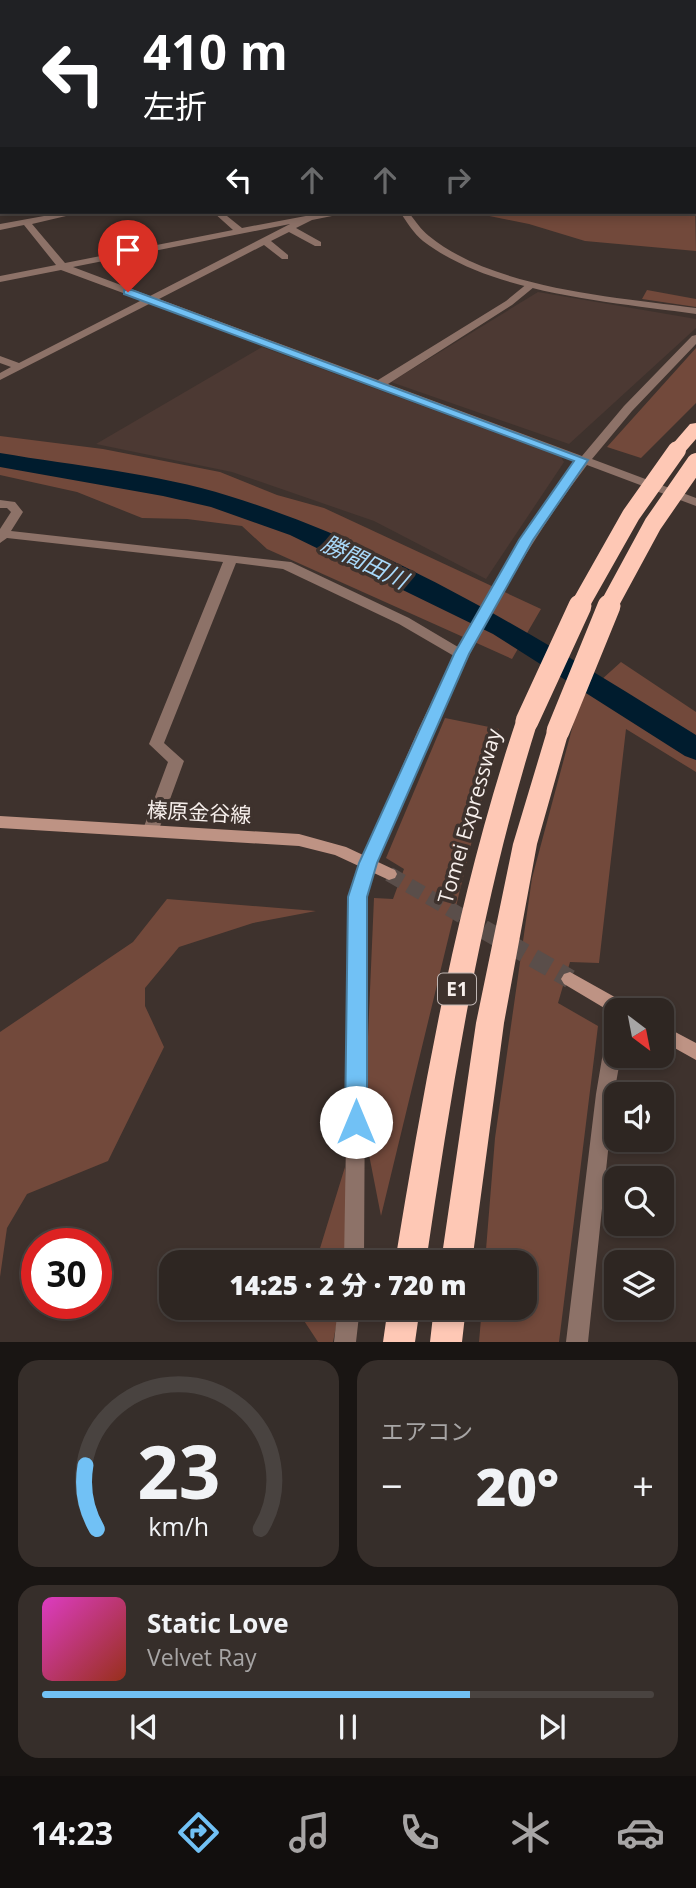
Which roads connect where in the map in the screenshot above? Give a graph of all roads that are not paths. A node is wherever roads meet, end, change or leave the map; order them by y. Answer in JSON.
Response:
{"nodes":[{"id":1,"x":68,"y":214,"type":"edge"},
{"id":2,"x":219,"y":214,"type":"edge"},
{"id":3,"x":329,"y":214,"type":"edge"},
{"id":4,"x":406,"y":214,"type":"edge"},
{"id":5,"x":309,"y":218,"type":"junction"},
{"id":6,"x":26,"y":222,"type":"junction"},
{"id":7,"x":0,"y":227,"type":"edge"},
{"id":8,"x":290,"y":229,"type":"junction"},
{"id":9,"x":240,"y":231,"type":"junction"},
{"id":10,"x":266,"y":242,"type":"junction"},
{"id":11,"x":318,"y":244,"type":"dead end"},
{"id":12,"x":285,"y":257,"type":"dead end"},
{"id":13,"x":63,"y":267,"type":"junction"},
{"id":14,"x":0,"y":279,"type":"edge"},
{"id":15,"x":531,"y":285,"type":"junction"},
{"id":16,"x":150,"y":300,"type":"junction"},
{"id":17,"x":696,"y":311,"type":"edge"},
{"id":18,"x":696,"y":338,"type":"edge"},
{"id":19,"x":0,"y":359,"type":"edge"},
{"id":20,"x":20,"y":367,"type":"junction"},
{"id":21,"x":0,"y":377,"type":"edge"},
{"id":22,"x":380,"y":384,"type":"junction"},
{"id":23,"x":696,"y":428,"type":"edge"},
{"id":24,"x":582,"y":460,"type":"junction"},
{"id":25,"x":696,"y":462,"type":"edge"},
{"id":26,"x":696,"y":502,"type":"edge"},
{"id":27,"x":0,"y":504,"type":"edge"},
{"id":28,"x":1,"y":536,"type":"edge"},
{"id":29,"x":231,"y":559,"type":"junction"},
{"id":30,"x":461,"y":654,"type":"junction"},
{"id":31,"x":0,"y":822,"type":"edge"},
{"id":32,"x":150,"y":832,"type":"junction"},
{"id":33,"x":368,"y":863,"type":"junction"},
{"id":34,"x":388,"y":874,"type":"tunnel mouth"},
{"id":35,"x":570,"y":979,"type":"tunnel mouth"},
{"id":36,"x":604,"y":999,"type":"edge"},
{"id":37,"x":674,"y":1039,"type":"edge"},
{"id":38,"x":696,"y":1052,"type":"edge"},
{"id":39,"x":609,"y":1068,"type":"edge"},
{"id":40,"x":354,"y":1250,"type":"edge"},
{"id":41,"x":412,"y":1250,"type":"edge"},
{"id":42,"x":458,"y":1250,"type":"edge"},
{"id":43,"x":348,"y":1320,"type":"edge"},
{"id":44,"x":402,"y":1320,"type":"edge"},
{"id":45,"x":449,"y":1320,"type":"edge"},
{"id":46,"x":345,"y":1342,"type":"edge"},
{"id":47,"x":399,"y":1342,"type":"edge"},
{"id":48,"x":446,"y":1342,"type":"edge"},
{"id":49,"x":577,"y":1342,"type":"edge"}],
"edges":[{"from":1,"to":6,"type":"street"},
{"from":2,"to":9,"type":"street"},
{"from":3,"to":5,"type":"street"},
{"from":4,"to":15,"type":"street"},
{"from":5,"to":8,"type":"street"},
{"from":5,"to":9,"type":"street"},
{"from":6,"to":7,"type":"street"},
{"from":6,"to":13,"type":"street"},
{"from":8,"to":10,"type":"street"},
{"from":8,"to":11,"type":"street"},
{"from":9,"to":13,"type":"street"},
{"from":10,"to":12,"type":"street"},
{"from":10,"to":16,"type":"street"},
{"from":13,"to":14,"type":"street"},
{"from":13,"to":16,"type":"street"},
{"from":15,"to":17,"type":"street"},
{"from":15,"to":22,"type":"street"},
{"from":16,"to":20,"type":"street"},
{"from":16,"to":22,"type":"street"},
{"from":18,"to":24,"type":"street"},
{"from":19,"to":20,"type":"street"},
{"from":20,"to":21,"type":"street"},
{"from":22,"to":24,"type":"street"},
{"from":23,"to":41,"type":"highway","name":"Tomei Expressway","number":"E1","bridge":true},
{"from":24,"to":26,"type":"street"},
{"from":24,"to":30,"type":"street"},
{"from":25,"to":42,"type":"highway","number":"E1","bridge":true},
{"from":27,"to":28,"type":"street"},
{"from":28,"to":29,"type":"street"},
{"from":29,"to":30,"type":"street"},
{"from":29,"to":32,"type":"street"},
{"from":30,"to":33,"type":"street"},
{"from":31,"to":32,"type":"main road","name":"榛原金谷線"},
{"from":32,"to":33,"type":"main road","name":"榛原金谷線"},
{"from":33,"to":34,"type":"main road","name":"榛原金谷線"},
{"from":33,"to":40,"type":"street"},
{"from":35,"to":36,"type":"main road"},
{"from":37,"to":38,"type":"main road"},
{"from":39,"to":49,"type":"street"},
{"from":43,"to":46,"type":"street"},
{"from":44,"to":47,"type":"highway"},
{"from":45,"to":48,"type":"highway"}]}
